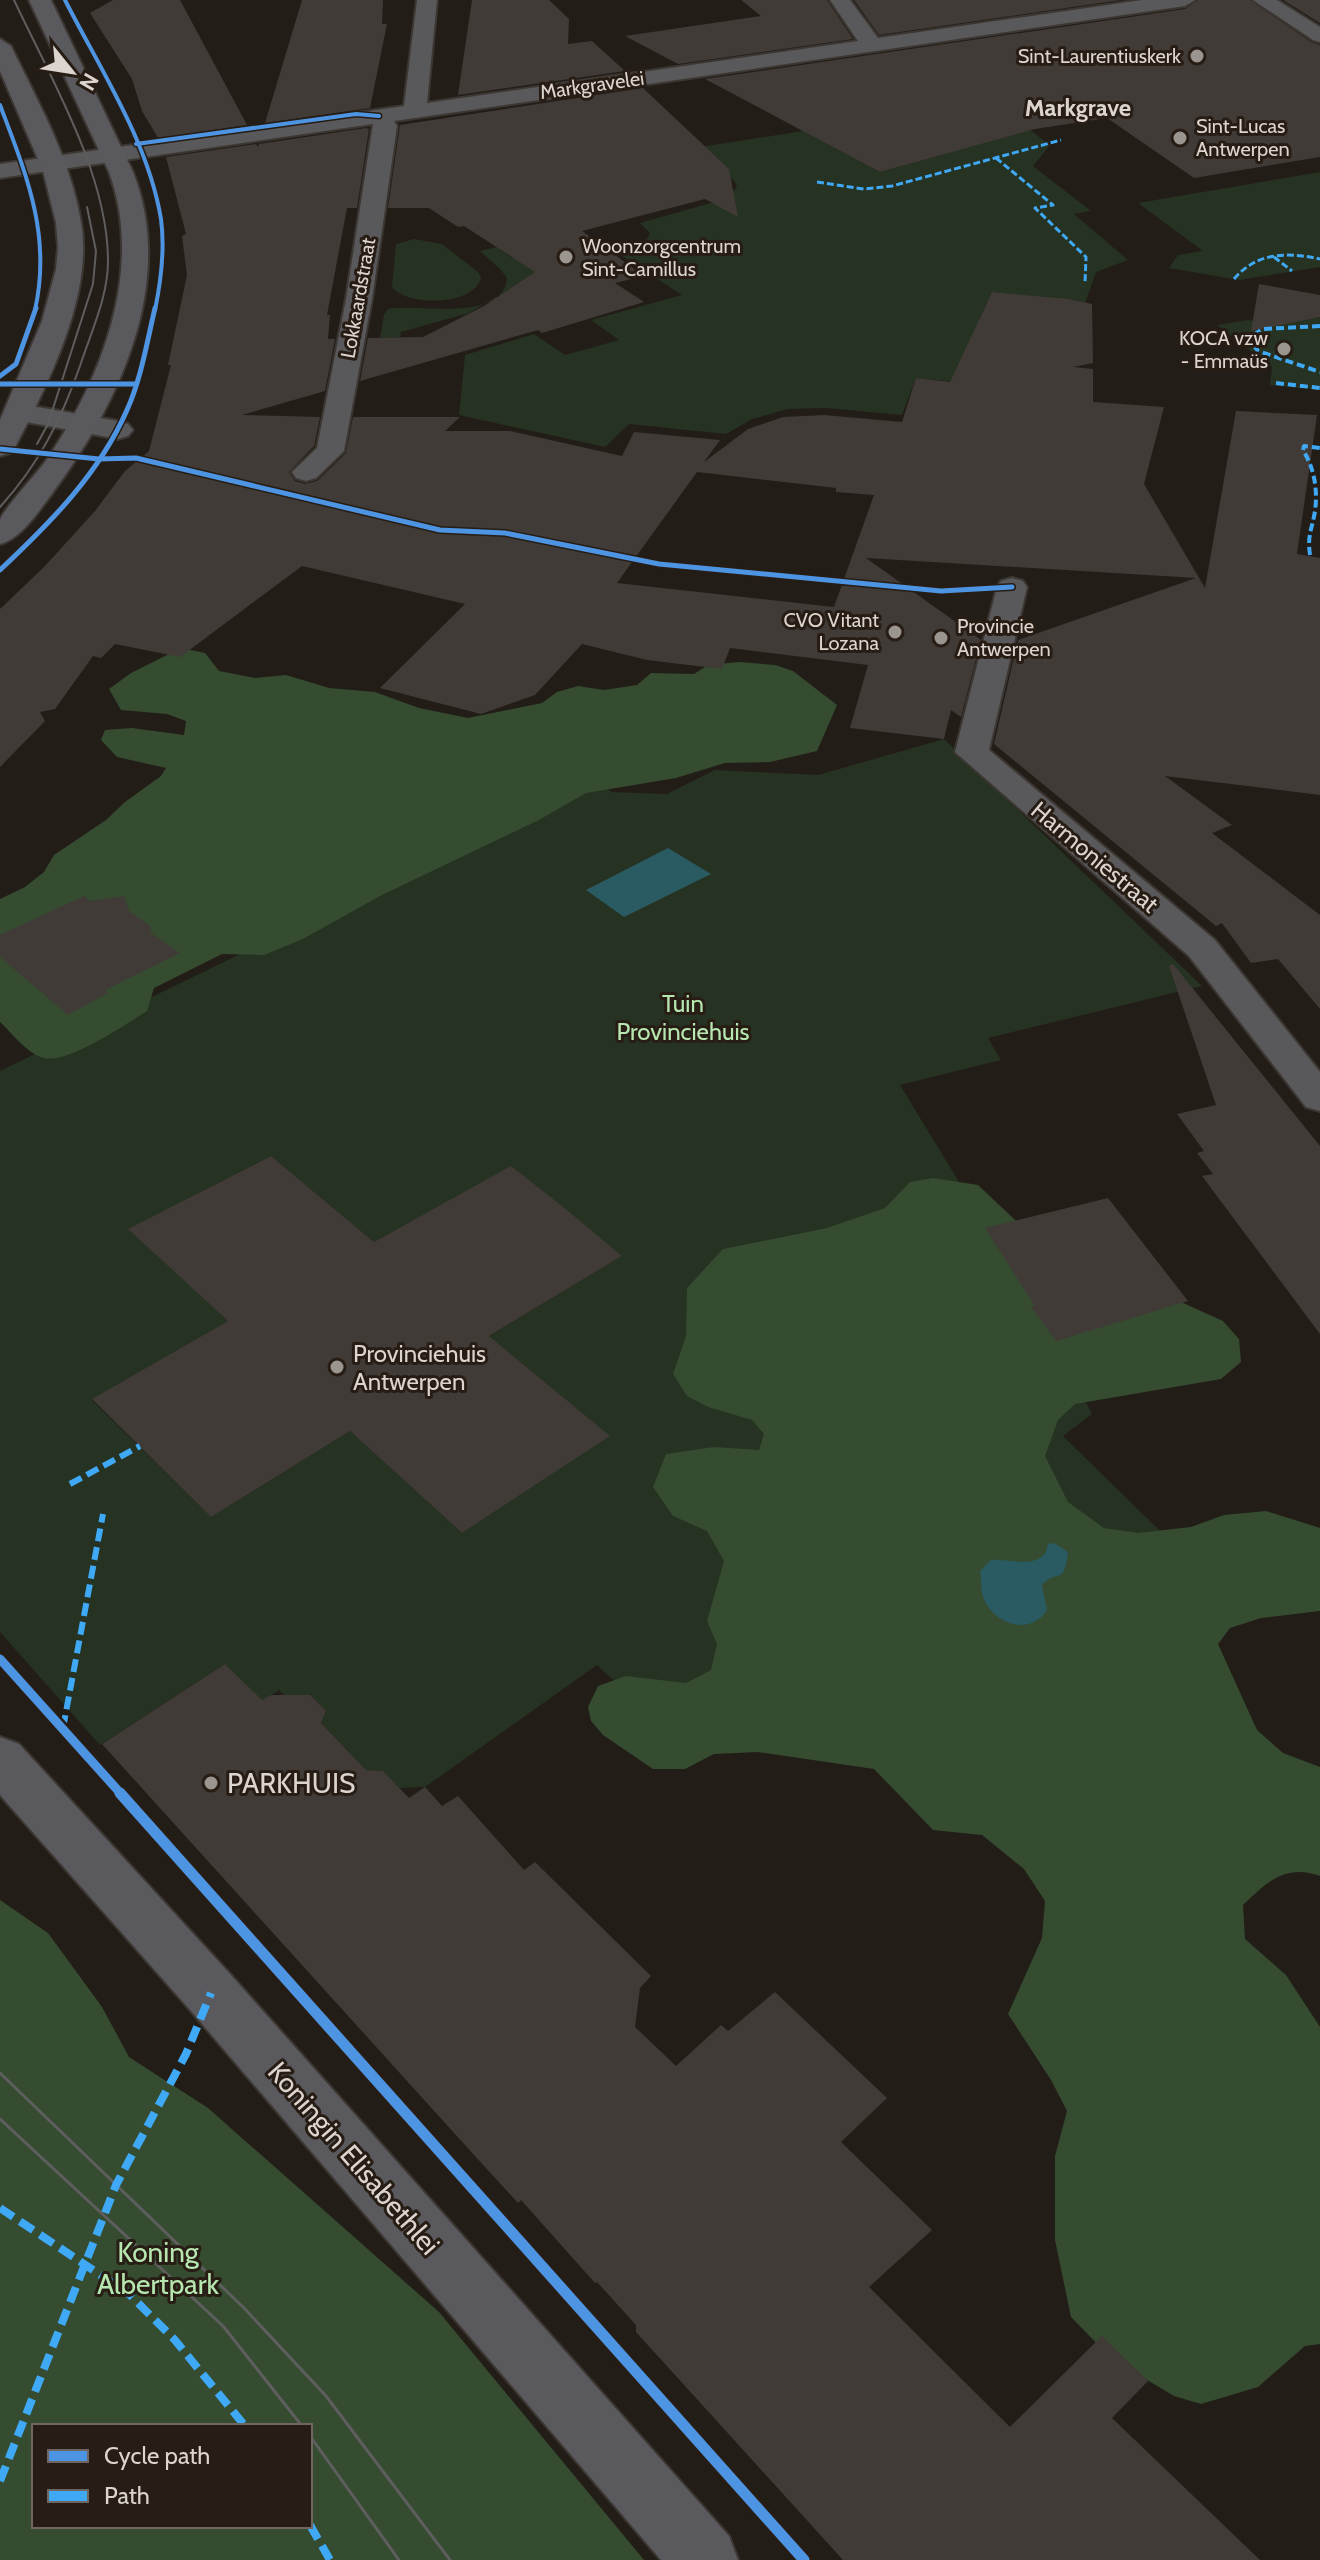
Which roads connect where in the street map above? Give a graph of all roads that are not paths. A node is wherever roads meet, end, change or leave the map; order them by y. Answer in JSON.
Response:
{"nodes":[{"id":1,"x":40,"y":0,"type":"edge"},
{"id":2,"x":427,"y":0,"type":"edge"},
{"id":3,"x":840,"y":0,"type":"edge"},
{"id":4,"x":1185,"y":0,"type":"edge"},
{"id":5,"x":1263,"y":0,"type":"edge"},
{"id":6,"x":1320,"y":36,"type":"edge"},
{"id":7,"x":872,"y":45,"type":"junction"},
{"id":8,"x":0,"y":46,"type":"edge"},
{"id":9,"x":415,"y":111,"type":"junction"},
{"id":10,"x":379,"y":116,"type":"junction"},
{"id":11,"x":114,"y":155,"type":"junction"},
{"id":12,"x":53,"y":163,"type":"junction"},
{"id":13,"x":0,"y":171,"type":"edge"},
{"id":14,"x":10,"y":412,"type":"edge"},
{"id":15,"x":87,"y":423,"type":"junction"},
{"id":16,"x":118,"y":430,"type":"dead end"},
{"id":17,"x":0,"y":447,"type":"edge"},
{"id":18,"x":306,"y":472,"type":"dead end"},
{"id":19,"x":0,"y":535,"type":"edge"},
{"id":20,"x":1012,"y":587,"type":"dead end"},
{"id":21,"x":1320,"y":1098,"type":"edge"},
{"id":22,"x":0,"y":1759,"type":"edge"},
{"id":23,"x":705,"y":2560,"type":"edge"}],
"edges":[{"from":1,"to":11,"type":"main road"},
{"from":2,"to":9,"type":"street"},
{"from":3,"to":7,"type":"street"},
{"from":4,"to":7,"type":"street","name":"Markgravelei"},
{"from":5,"to":6,"type":"street"},
{"from":7,"to":9,"type":"street","name":"Markgravelei"},
{"from":8,"to":12,"type":"main road"},
{"from":9,"to":10,"type":"street","name":"Markgravelei"},
{"from":10,"to":11,"type":"street","name":"Markgravelei"},
{"from":10,"to":18,"type":"street","name":"Lokkaardstraat"},
{"from":11,"to":12,"type":"street","name":"Markgravelei"},
{"from":11,"to":15,"type":"main road"},
{"from":12,"to":13,"type":"street","name":"Markgravelei"},
{"from":12,"to":14,"type":"main road"},
{"from":14,"to":15,"type":"street"},
{"from":14,"to":17,"type":"main road"},
{"from":15,"to":16,"type":"street"},
{"from":15,"to":19,"type":"main road"},
{"from":20,"to":21,"type":"street","name":"Harmoniestraat"},
{"from":22,"to":23,"type":"main road","name":"Koningin Elisabethlei"}]}
